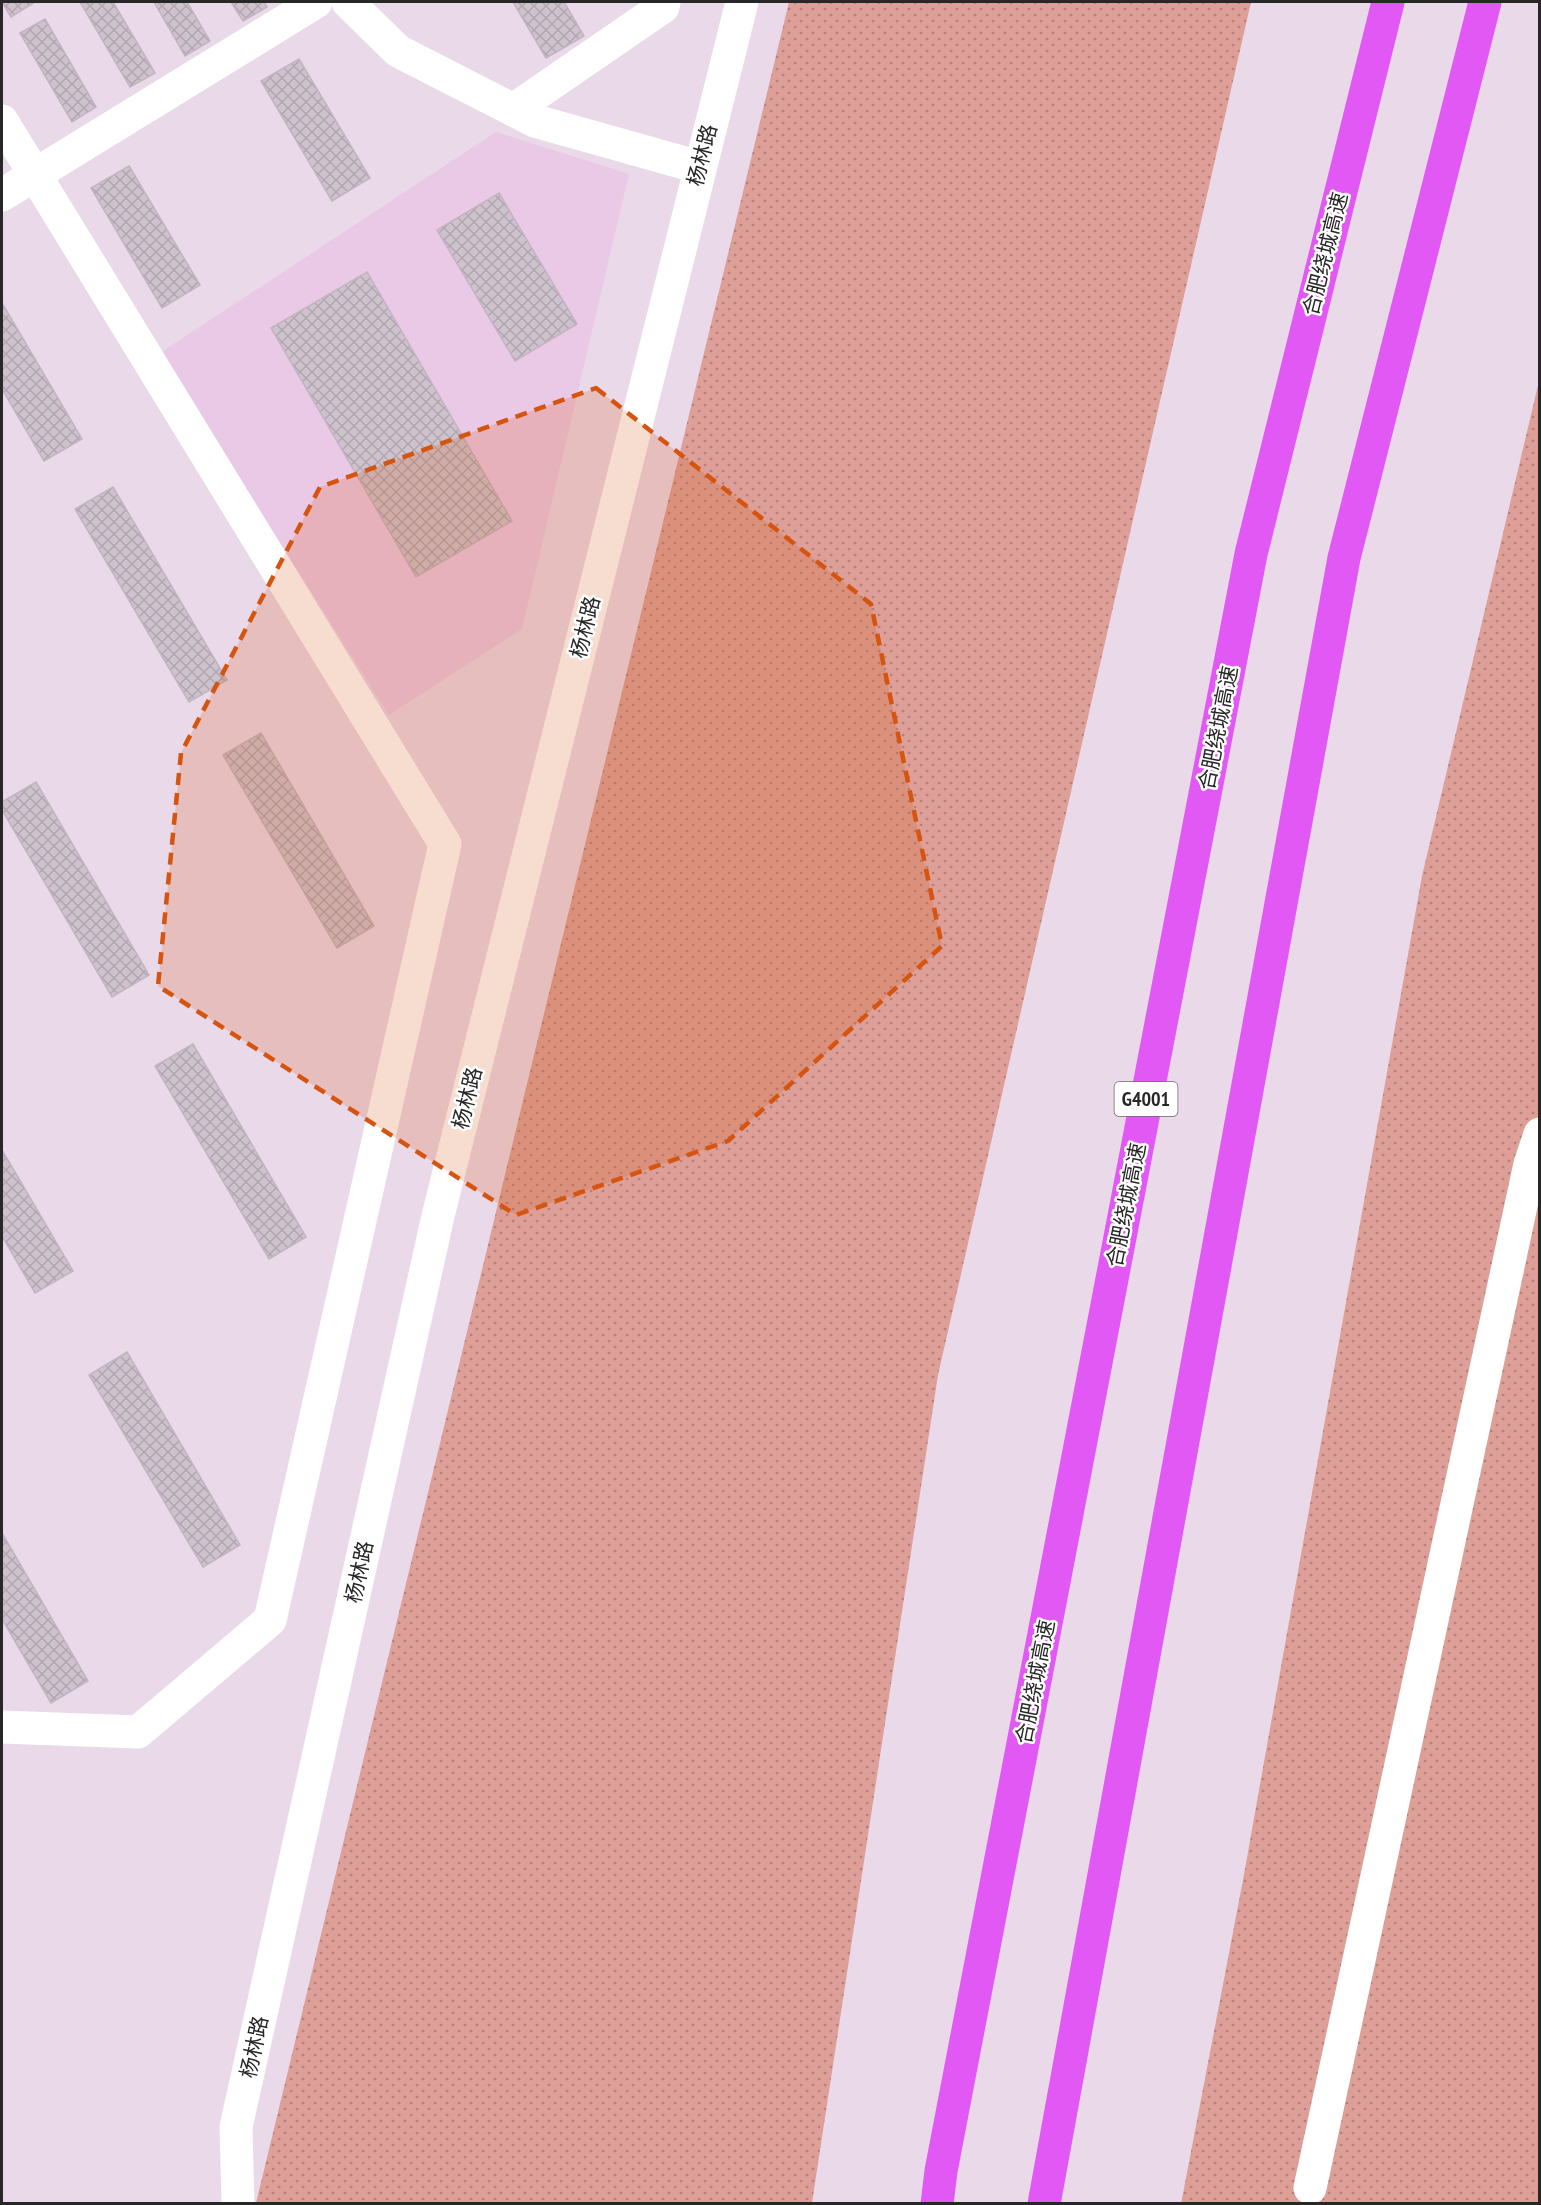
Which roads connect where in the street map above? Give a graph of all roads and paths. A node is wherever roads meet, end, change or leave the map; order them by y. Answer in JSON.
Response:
{"nodes":[{"id":1,"x":316,"y":2,"type":"edge"},
{"id":2,"x":348,"y":2,"type":"edge"},
{"id":3,"x":664,"y":2,"type":"edge"},
{"id":4,"x":742,"y":2,"type":"edge"},
{"id":5,"x":1388,"y":2,"type":"edge"},
{"id":6,"x":1485,"y":2,"type":"edge"},
{"id":7,"x":513,"y":110,"type":"junction"},
{"id":8,"x":2,"y":122,"type":"edge"},
{"id":9,"x":699,"y":167,"type":"junction"},
{"id":10,"x":34,"y":175,"type":"junction"},
{"id":11,"x":2,"y":195,"type":"edge"},
{"id":12,"x":1539,"y":1134,"type":"edge"},
{"id":13,"x":2,"y":1727,"type":"edge"},
{"id":14,"x":1310,"y":2188,"type":"dead end"},
{"id":15,"x":238,"y":2204,"type":"edge"},
{"id":16,"x":937,"y":2204,"type":"edge"},
{"id":17,"x":1044,"y":2204,"type":"edge"}],
"edges":[{"from":1,"to":10,"type":"street"},
{"from":2,"to":7,"type":"street"},
{"from":3,"to":7,"type":"street"},
{"from":4,"to":9,"type":"street","name":"杨林路"},
{"from":5,"to":16,"type":"highway","name":"合肥绕城高速","number":"G4001"},
{"from":6,"to":17,"type":"highway"},
{"from":7,"to":9,"type":"street"},
{"from":8,"to":10,"type":"street"},
{"from":9,"to":15,"type":"street","name":"杨林路"},
{"from":10,"to":11,"type":"street"},
{"from":10,"to":13,"type":"street"},
{"from":12,"to":14,"type":"street"}]}
